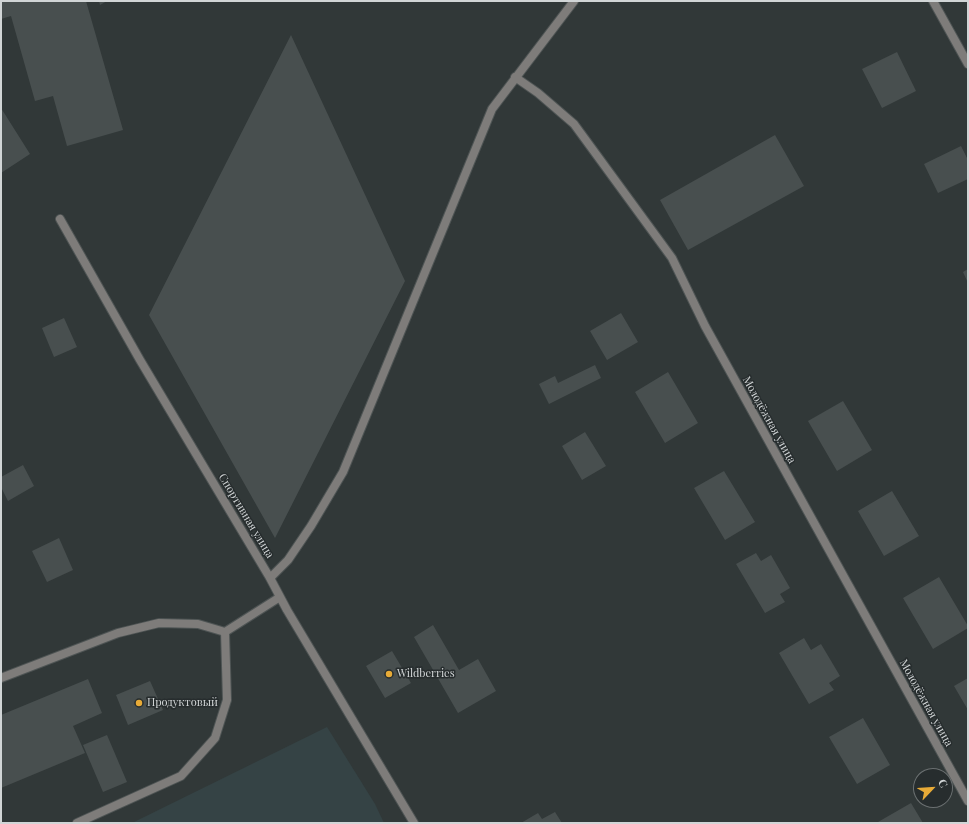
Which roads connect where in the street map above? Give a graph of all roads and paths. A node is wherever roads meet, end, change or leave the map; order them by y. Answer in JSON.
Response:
{"nodes":[{"id":1,"x":574,"y":1,"type":"edge"},
{"id":2,"x":933,"y":1,"type":"edge"},
{"id":3,"x":968,"y":64,"type":"edge"},
{"id":4,"x":515,"y":77,"type":"junction"},
{"id":5,"x":60,"y":219,"type":"dead end"},
{"id":6,"x":270,"y":578,"type":"junction"},
{"id":7,"x":280,"y":596,"type":"junction"},
{"id":8,"x":225,"y":632,"type":"junction"},
{"id":9,"x":1,"y":678,"type":"edge"},
{"id":10,"x":968,"y":801,"type":"edge"},
{"id":11,"x":77,"y":823,"type":"edge"},
{"id":12,"x":414,"y":823,"type":"edge"}],
"edges":[{"from":1,"to":4,"type":"street"},
{"from":2,"to":3,"type":"street"},
{"from":4,"to":6,"type":"street"},
{"from":4,"to":10,"type":"street","name":"Молодёжная улица"},
{"from":5,"to":6,"type":"street","name":"Спортивная улица"},
{"from":6,"to":7,"type":"street","name":"Спортивная улица"},
{"from":7,"to":8,"type":"street"},
{"from":7,"to":12,"type":"street","name":"Спортивная улица"},
{"from":8,"to":9,"type":"street"},
{"from":8,"to":11,"type":"street"}]}
